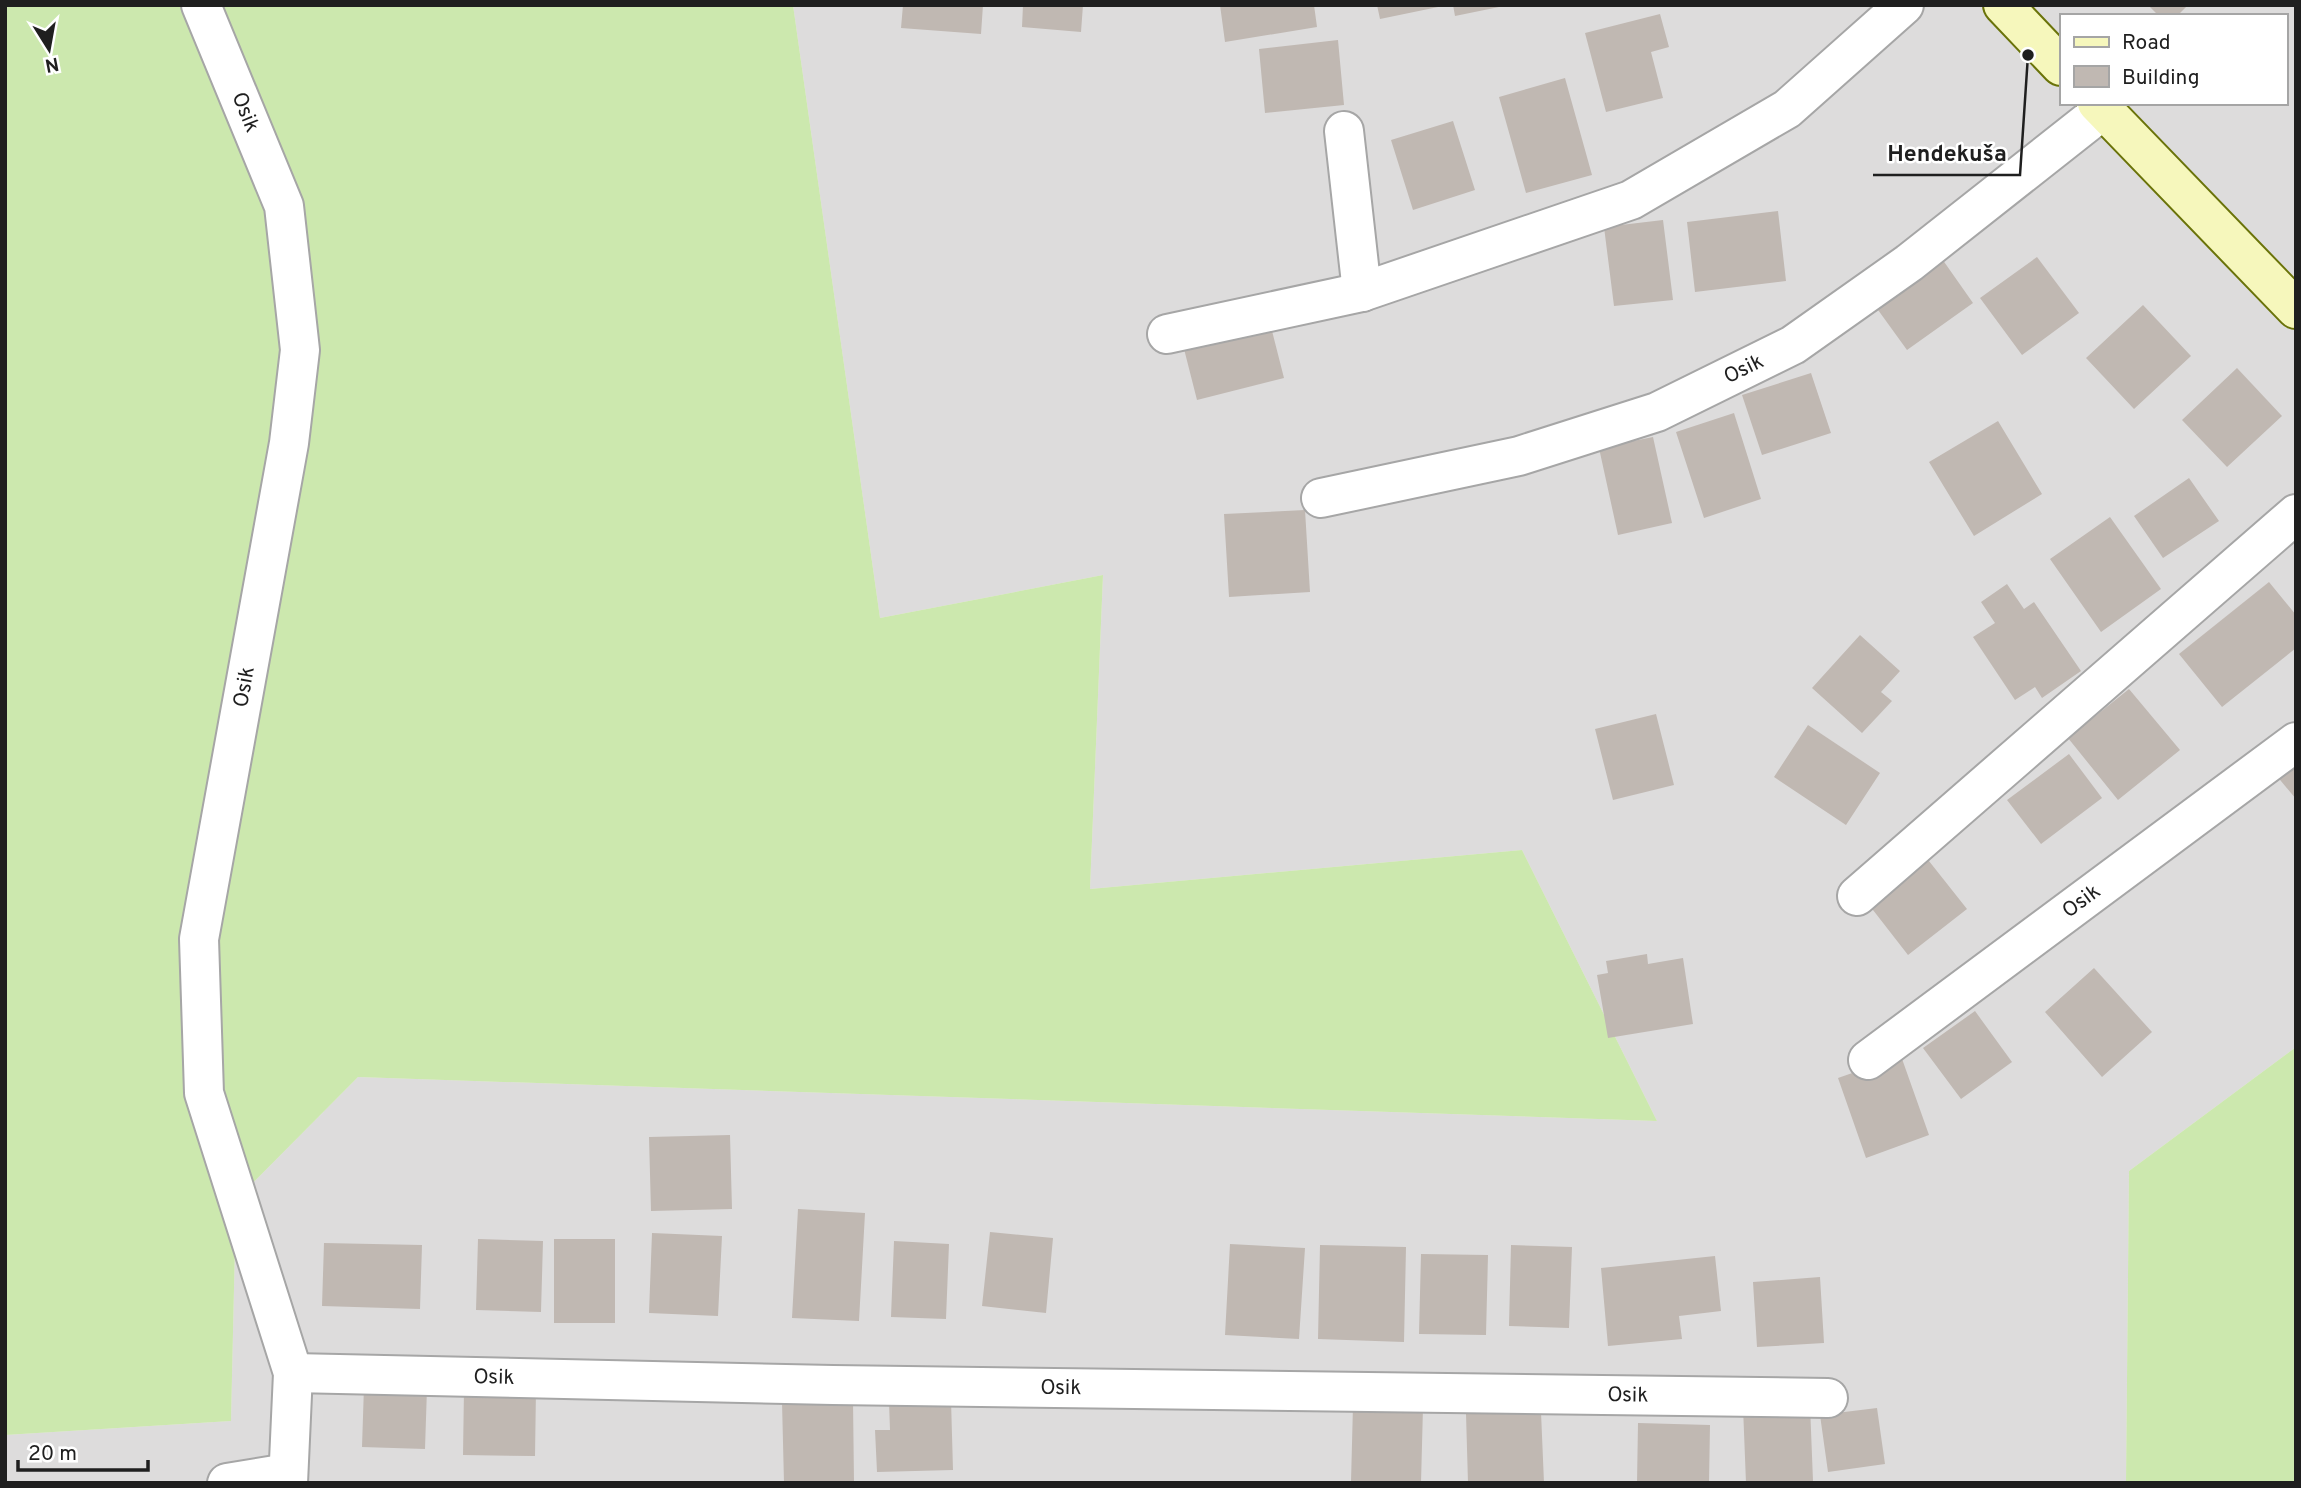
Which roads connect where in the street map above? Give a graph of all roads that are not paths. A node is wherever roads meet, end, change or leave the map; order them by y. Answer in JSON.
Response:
{"nodes":[{"id":1,"x":201,"y":5,"type":"edge"},
{"id":2,"x":1904,"y":5,"type":"edge"},
{"id":3,"x":2019,"y":11,"type":"edge"},
{"id":4,"x":2060,"y":65,"type":"edge"},
{"id":5,"x":2100,"y":106,"type":"edge"},
{"id":6,"x":1344,"y":131,"type":"dead end"},
{"id":7,"x":1362,"y":292,"type":"junction"},
{"id":8,"x":2296,"y":309,"type":"edge"},
{"id":9,"x":1167,"y":334,"type":"dead end"},
{"id":10,"x":1321,"y":498,"type":"dead end"},
{"id":11,"x":2296,"y":514,"type":"edge"},
{"id":12,"x":2296,"y":743,"type":"edge"},
{"id":13,"x":1857,"y":896,"type":"dead end"},
{"id":14,"x":1868,"y":1060,"type":"dead end"},
{"id":15,"x":293,"y":1373,"type":"junction"},
{"id":16,"x":1828,"y":1398,"type":"dead end"},
{"id":17,"x":288,"y":1478,"type":"edge"},
{"id":18,"x":228,"y":1483,"type":"edge"}],
"edges":[{"from":1,"to":15,"type":"street","name":"Osik"},
{"from":2,"to":7,"type":"street"},
{"from":3,"to":4,"type":"main road"},
{"from":5,"to":8,"type":"main road"},
{"from":5,"to":10,"type":"street","name":"Osik"},
{"from":6,"to":7,"type":"street"},
{"from":7,"to":9,"type":"street"},
{"from":11,"to":13,"type":"street"},
{"from":12,"to":14,"type":"street","name":"Osik"},
{"from":15,"to":16,"type":"street","name":"Osik"},
{"from":15,"to":17,"type":"street","name":"Osik"},
{"from":17,"to":18,"type":"street"}]}
